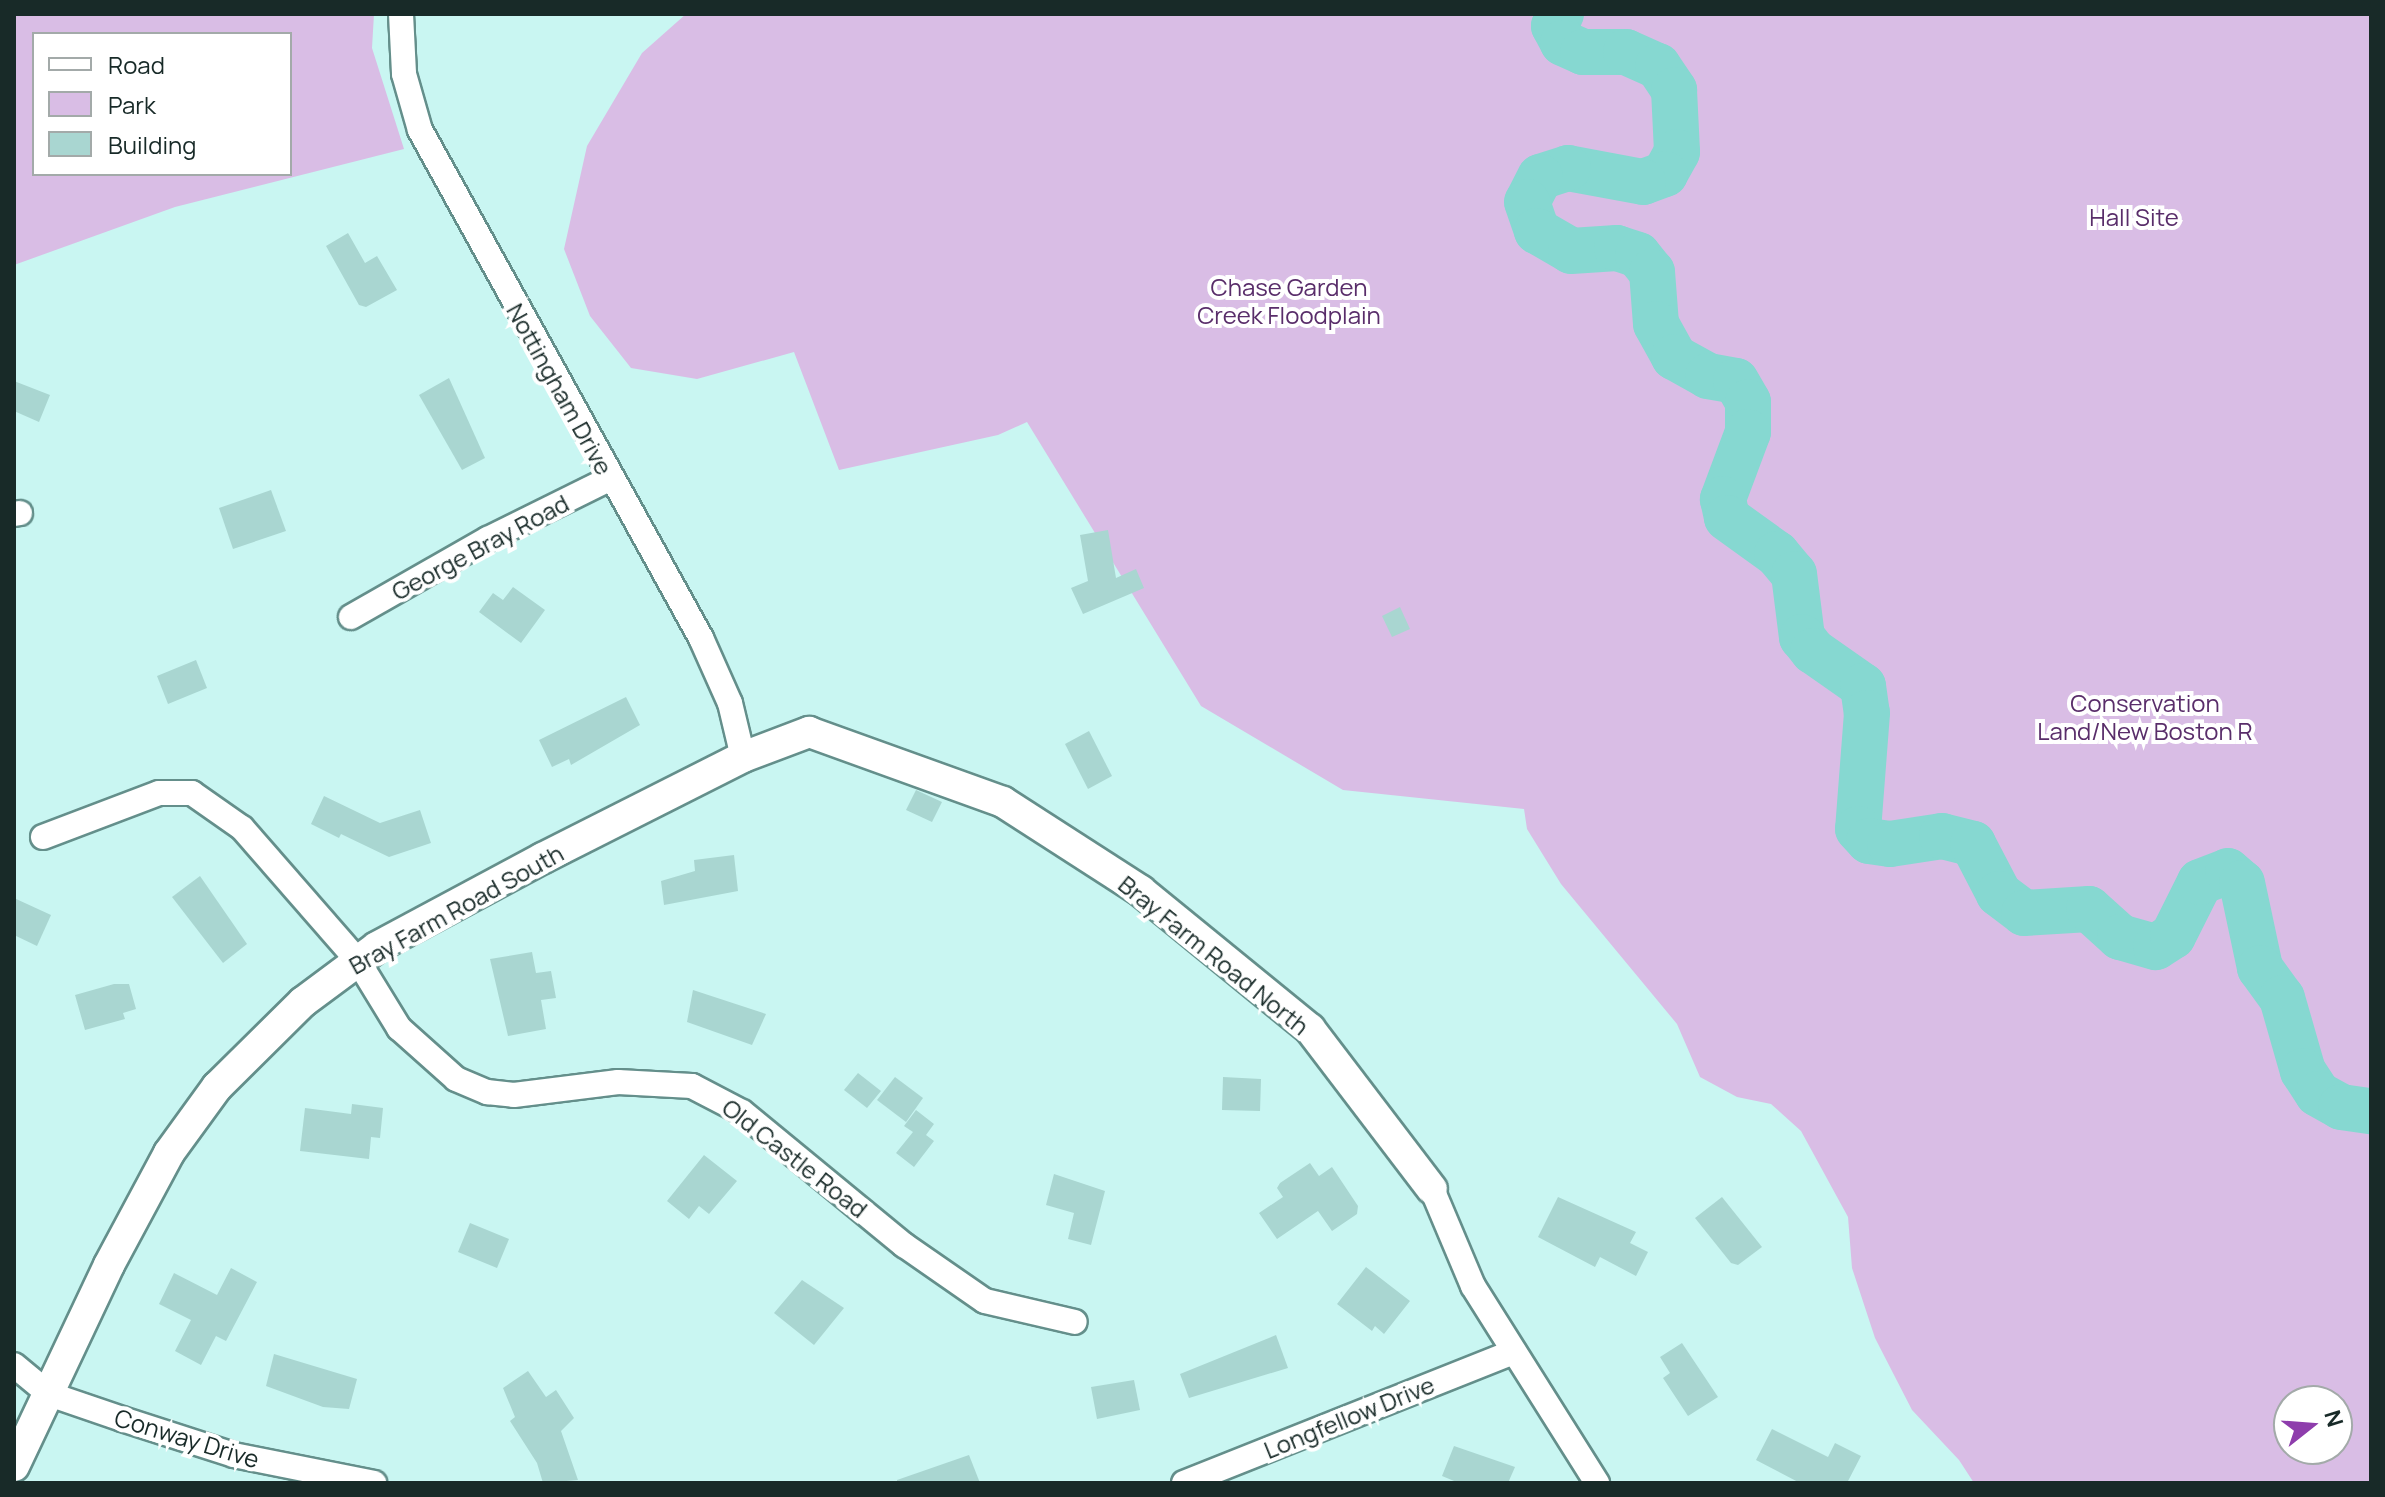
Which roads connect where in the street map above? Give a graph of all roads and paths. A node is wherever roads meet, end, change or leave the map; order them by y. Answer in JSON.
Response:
{"nodes":[{"id":1,"x":401,"y":14,"type":"edge"},
{"id":2,"x":609,"y":479,"type":"junction"},
{"id":3,"x":351,"y":617,"type":"dead end"},
{"id":4,"x":809,"y":732,"type":"joint"},
{"id":5,"x":743,"y":757,"type":"junction"},
{"id":6,"x":43,"y":837,"type":"dead end"},
{"id":7,"x":358,"y":961,"type":"junction"},
{"id":8,"x":1432,"y":1189,"type":"joint"},
{"id":9,"x":1075,"y":1322,"type":"dead end"},
{"id":10,"x":1514,"y":1352,"type":"junction"},
{"id":11,"x":14,"y":1365,"type":"edge"},
{"id":12,"x":49,"y":1394,"type":"junction"},
{"id":13,"x":14,"y":1466,"type":"edge"},
{"id":14,"x":374,"y":1483,"type":"edge"},
{"id":15,"x":1184,"y":1483,"type":"edge"},
{"id":16,"x":1597,"y":1483,"type":"edge"}],
"edges":[{"from":1,"to":2,"type":"street","name":"Nottingham Drive"},
{"from":2,"to":3,"type":"street","name":"George Bray Road"},
{"from":2,"to":5,"type":"street","name":"Nottingham Drive"},
{"from":4,"to":5,"type":"street","name":"Bray Farm Road South"},
{"from":4,"to":8,"type":"street","name":"Bray Farm Road North"},
{"from":5,"to":7,"type":"street","name":"Bray Farm Road South"},
{"from":6,"to":7,"type":"street","name":"Old Castle Road"},
{"from":7,"to":9,"type":"street","name":"Old Castle Road"},
{"from":7,"to":12,"type":"street","name":"Bray Farm Road South"},
{"from":8,"to":10,"type":"street","name":"Bray Farm Road North"},
{"from":10,"to":15,"type":"street","name":"Longfellow Drive"},
{"from":10,"to":16,"type":"street","name":"Bray Farm Road North"},
{"from":11,"to":12,"type":"street"},
{"from":12,"to":13,"type":"street","name":"Bray Farm Road South"},
{"from":12,"to":14,"type":"street","name":"Conway Drive"}]}
